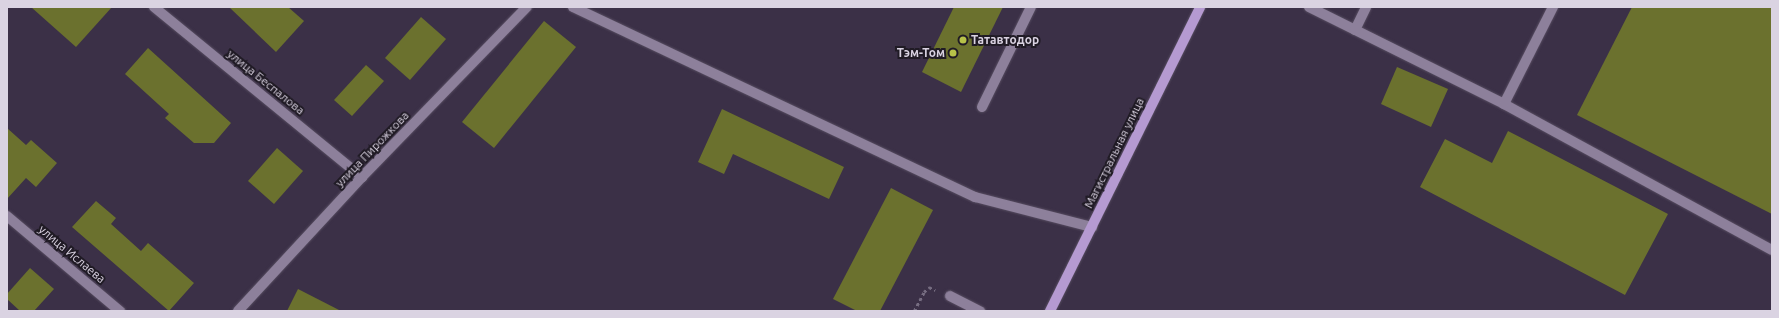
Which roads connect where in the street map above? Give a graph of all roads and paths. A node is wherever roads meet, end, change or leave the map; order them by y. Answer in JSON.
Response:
{"nodes":[{"id":1,"x":154,"y":7,"type":"edge"},
{"id":2,"x":527,"y":7,"type":"edge"},
{"id":3,"x":573,"y":7,"type":"edge"},
{"id":4,"x":1031,"y":7,"type":"edge"},
{"id":5,"x":1200,"y":7,"type":"edge"},
{"id":6,"x":1309,"y":7,"type":"edge"},
{"id":7,"x":1366,"y":7,"type":"edge"},
{"id":8,"x":1553,"y":7,"type":"edge"},
{"id":9,"x":1355,"y":30,"type":"junction"},
{"id":10,"x":1504,"y":104,"type":"junction"},
{"id":11,"x":982,"y":108,"type":"dead end"},
{"id":12,"x":362,"y":176,"type":"junction"},
{"id":13,"x":7,"y":216,"type":"edge"},
{"id":14,"x":1092,"y":227,"type":"junction"},
{"id":15,"x":1772,"y":250,"type":"edge"},
{"id":16,"x":950,"y":296,"type":"joint"},
{"id":17,"x":120,"y":311,"type":"edge"},
{"id":18,"x":238,"y":311,"type":"edge"},
{"id":19,"x":914,"y":311,"type":"edge"},
{"id":20,"x":980,"y":311,"type":"edge"},
{"id":21,"x":1050,"y":311,"type":"edge"}],
"edges":[{"from":1,"to":12,"type":"street","name":"улица Беспалова"},
{"from":2,"to":12,"type":"street","name":"улица Пирожкова"},
{"from":3,"to":14,"type":"street"},
{"from":4,"to":11,"type":"street"},
{"from":5,"to":14,"type":"main road","name":"Магистральная улица"},
{"from":6,"to":9,"type":"street"},
{"from":7,"to":9,"type":"street"},
{"from":8,"to":10,"type":"street"},
{"from":9,"to":10,"type":"street"},
{"from":10,"to":15,"type":"street"},
{"from":12,"to":18,"type":"street","name":"улица Пирожкова"},
{"from":13,"to":17,"type":"street","name":"улица Ислаева"},
{"from":14,"to":21,"type":"main road","name":"Магистральная улица"},
{"from":16,"to":19,"type":"path"},
{"from":16,"to":20,"type":"street"}]}
